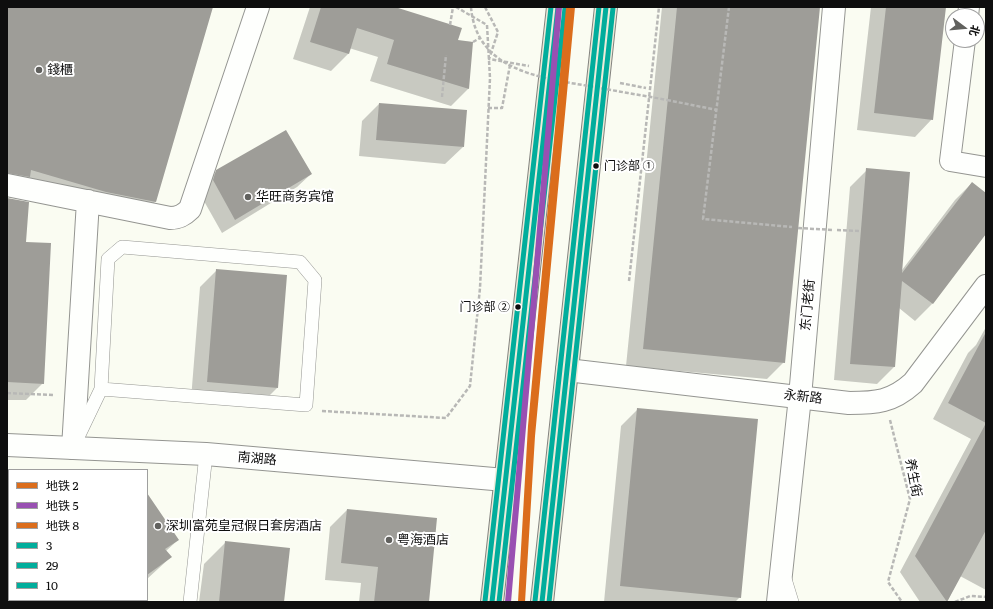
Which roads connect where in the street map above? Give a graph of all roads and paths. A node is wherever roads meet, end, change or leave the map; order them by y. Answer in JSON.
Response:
{"nodes":[{"id":1,"x":258,"y":7,"type":"edge"},
{"id":2,"x":453,"y":7,"type":"edge"},
{"id":3,"x":456,"y":7,"type":"edge"},
{"id":4,"x":471,"y":7,"type":"edge"},
{"id":5,"x":485,"y":7,"type":"edge"},
{"id":6,"x":558,"y":7,"type":"edge"},
{"id":7,"x":606,"y":7,"type":"edge"},
{"id":8,"x":658,"y":7,"type":"edge"},
{"id":9,"x":729,"y":7,"type":"edge"},
{"id":10,"x":834,"y":7,"type":"edge"},
{"id":11,"x":450,"y":25,"type":"dead end"},
{"id":12,"x":480,"y":38,"type":"junction"},
{"id":13,"x":473,"y":42,"type":"dead end"},
{"id":14,"x":964,"y":48,"type":"edge"},
{"id":15,"x":446,"y":55,"type":"dead end"},
{"id":16,"x":489,"y":59,"type":"junction"},
{"id":17,"x":510,"y":65,"type":"junction"},
{"id":18,"x":442,"y":97,"type":"dead end"},
{"id":19,"x":648,"y":97,"type":"junction"},
{"id":20,"x":488,"y":108,"type":"junction"},
{"id":21,"x":717,"y":110,"type":"junction"},
{"id":22,"x":986,"y":166,"type":"edge"},
{"id":23,"x":7,"y":185,"type":"edge"},
{"id":24,"x":88,"y":201,"type":"junction"},
{"id":25,"x":861,"y":231,"type":"dead end"},
{"id":26,"x":628,"y":281,"type":"dead end"},
{"id":27,"x":986,"y":286,"type":"edge"},
{"id":28,"x":567,"y":370,"type":"junction"},
{"id":29,"x":101,"y":389,"type":"junction"},
{"id":30,"x":7,"y":393,"type":"edge"},
{"id":31,"x":76,"y":397,"type":"junction"},
{"id":32,"x":800,"y":397,"type":"junction"},
{"id":33,"x":885,"y":400,"type":"junction"},
{"id":34,"x":316,"y":411,"type":"dead end"},
{"id":35,"x":7,"y":445,"type":"edge"},
{"id":36,"x":73,"y":448,"type":"junction"},
{"id":37,"x":206,"y":454,"type":"junction"},
{"id":38,"x":506,"y":480,"type":"junction"},
{"id":39,"x":782,"y":569,"type":"junction"},
{"id":40,"x":986,"y":597,"type":"edge"},
{"id":41,"x":190,"y":602,"type":"edge"},
{"id":42,"x":492,"y":602,"type":"edge"},
{"id":43,"x":542,"y":602,"type":"edge"},
{"id":44,"x":778,"y":602,"type":"edge"},
{"id":45,"x":792,"y":602,"type":"edge"},
{"id":46,"x":902,"y":602,"type":"edge"},
{"id":47,"x":955,"y":602,"type":"edge"}],
"edges":[{"from":1,"to":24,"type":"street"},
{"from":2,"to":11,"type":"path"},
{"from":3,"to":16,"type":"path"},
{"from":4,"to":12,"type":"path","bridge":true},
{"from":5,"to":16,"type":"path"},
{"from":6,"to":38,"type":"main road"},
{"from":7,"to":28,"type":"main road"},
{"from":8,"to":19,"type":"path"},
{"from":9,"to":21,"type":"path"},
{"from":10,"to":32,"type":"street","name":"东门老街"},
{"from":12,"to":13,"type":"path"},
{"from":12,"to":17,"type":"path","bridge":true},
{"from":14,"to":22,"type":"street"},
{"from":15,"to":18,"type":"path"},
{"from":16,"to":20,"type":"path"},
{"from":17,"to":19,"type":"path","bridge":true},
{"from":17,"to":20,"type":"path"},
{"from":19,"to":21,"type":"path","bridge":true},
{"from":19,"to":26,"type":"path"},
{"from":20,"to":34,"type":"path"},
{"from":21,"to":25,"type":"path","bridge":true},
{"from":23,"to":24,"type":"street"},
{"from":24,"to":31,"type":"street"},
{"from":27,"to":33,"type":"street","name":"永新路"},
{"from":28,"to":32,"type":"street","name":"永新路"},
{"from":28,"to":43,"type":"main road"},
{"from":29,"to":29,"type":"lane"},
{"from":29,"to":36,"type":"lane"},
{"from":30,"to":31,"type":"path"},
{"from":31,"to":36,"type":"street"},
{"from":32,"to":33,"type":"street","name":"永新路"},
{"from":32,"to":39,"type":"street","name":"东门老街"},
{"from":33,"to":46,"type":"path","name":"养生街"},
{"from":35,"to":36,"type":"street","name":"南湖路"},
{"from":36,"to":37,"type":"street","name":"南湖路"},
{"from":37,"to":38,"type":"street","name":"南湖路"},
{"from":37,"to":41,"type":"lane"},
{"from":38,"to":42,"type":"main road"},
{"from":39,"to":44,"type":"street","name":"东门老街"},
{"from":39,"to":45,"type":"lane"},
{"from":40,"to":47,"type":"path"}]}
